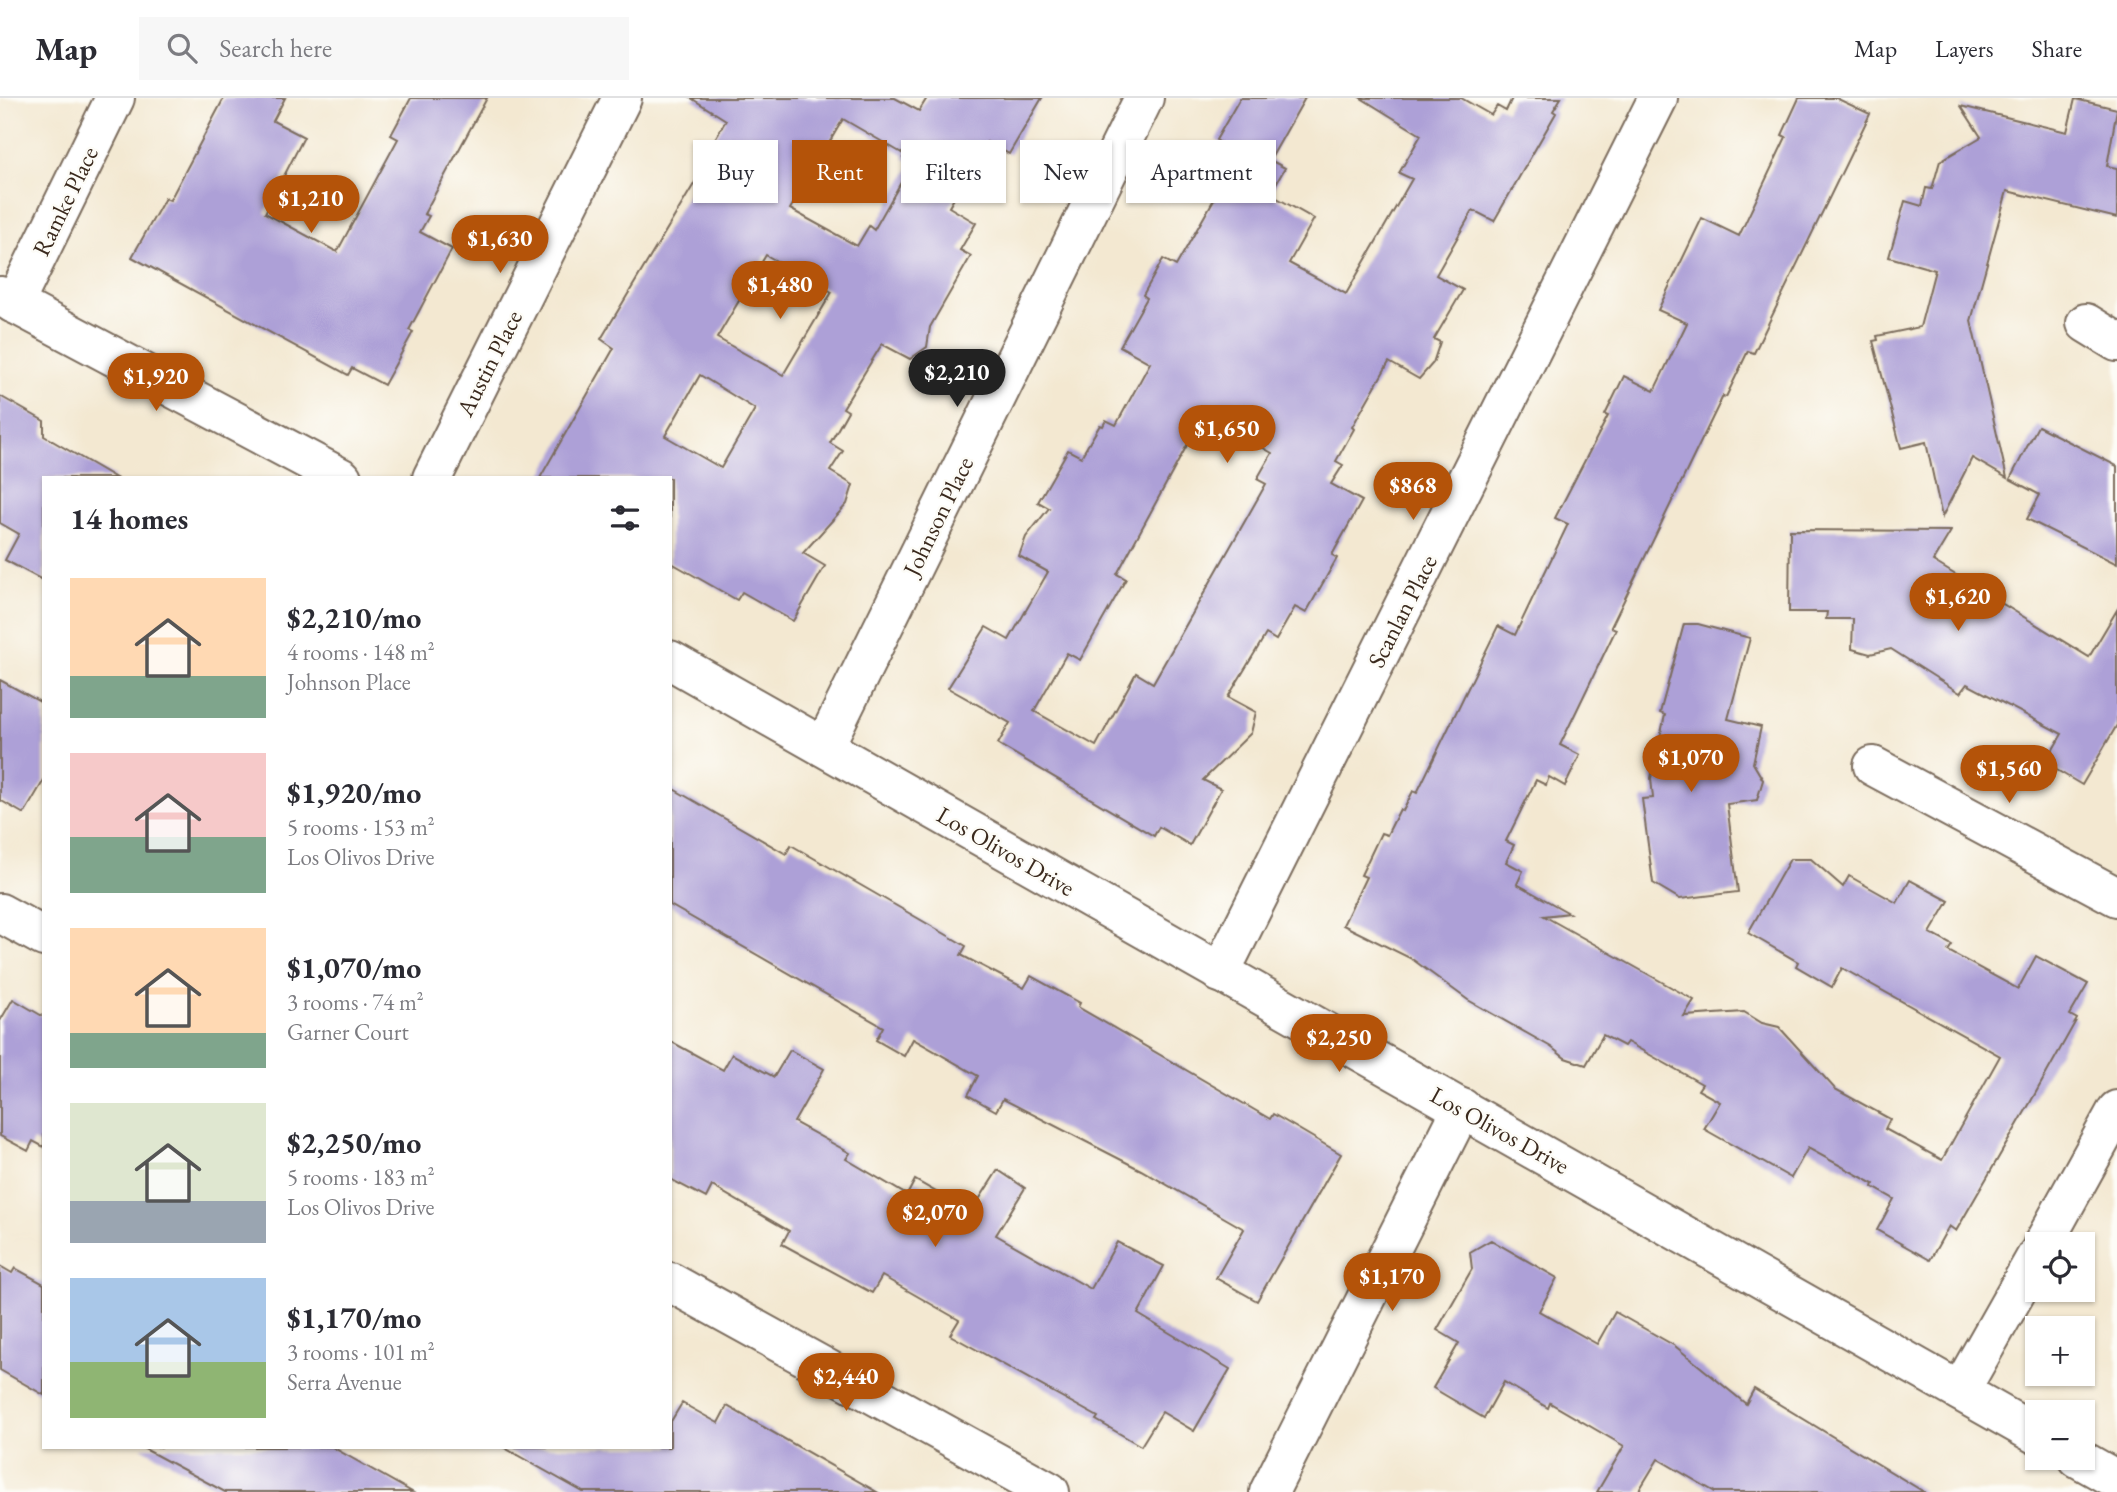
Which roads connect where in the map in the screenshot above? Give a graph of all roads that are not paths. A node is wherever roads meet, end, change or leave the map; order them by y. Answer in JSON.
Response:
{"nodes":[{"id":1,"x":116,"y":98,"type":"edge"},
{"id":2,"x":622,"y":98,"type":"edge"},
{"id":3,"x":1144,"y":98,"type":"edge"},
{"id":4,"x":1658,"y":98,"type":"edge"},
{"id":5,"x":7,"y":300,"type":"edge"},
{"id":6,"x":338,"y":476,"type":"edge"},
{"id":7,"x":433,"y":476,"type":"edge"},
{"id":8,"x":672,"y":661,"type":"edge"},
{"id":9,"x":824,"y":747,"type":"junction"},
{"id":10,"x":1873,"y":766,"type":"dead end"},
{"id":11,"x":2117,"y":897,"type":"edge"},
{"id":12,"x":0,"y":913,"type":"edge"},
{"id":13,"x":42,"y":936,"type":"edge"},
{"id":14,"x":1220,"y":973,"type":"junction"},
{"id":15,"x":1462,"y":1108,"type":"junction"},
{"id":16,"x":2117,"y":1110,"type":"edge"},
{"id":17,"x":2050,"y":1232,"type":"edge"},
{"id":18,"x":2025,"y":1276,"type":"edge"},
{"id":19,"x":672,"y":1283,"type":"edge"},
{"id":20,"x":1960,"y":1391,"type":"junction"},
{"id":21,"x":2025,"y":1428,"type":"edge"},
{"id":22,"x":2095,"y":1468,"type":"edge"},
{"id":23,"x":2117,"y":1480,"type":"edge"},
{"id":24,"x":1050,"y":1492,"type":"edge"},
{"id":25,"x":1269,"y":1492,"type":"edge"}],
"edges":[{"from":1,"to":5,"type":"street","name":"Ramke Place"},
{"from":2,"to":7,"type":"street","name":"Austin Place"},
{"from":3,"to":9,"type":"street","name":"Johnson Place"},
{"from":4,"to":14,"type":"street","name":"Scanlan Place"},
{"from":5,"to":6,"type":"street"},
{"from":8,"to":9,"type":"street","name":"Los Olivos Drive"},
{"from":9,"to":14,"type":"street","name":"Los Olivos Drive"},
{"from":10,"to":11,"type":"street"},
{"from":12,"to":13,"type":"street"},
{"from":14,"to":15,"type":"street","name":"Los Olivos Drive"},
{"from":15,"to":20,"type":"street","name":"Los Olivos Drive"},
{"from":15,"to":25,"type":"street"},
{"from":16,"to":17,"type":"street"},
{"from":18,"to":20,"type":"street"},
{"from":19,"to":24,"type":"street"},
{"from":20,"to":21,"type":"street","name":"Los Olivos Drive"},
{"from":22,"to":23,"type":"street"}]}
